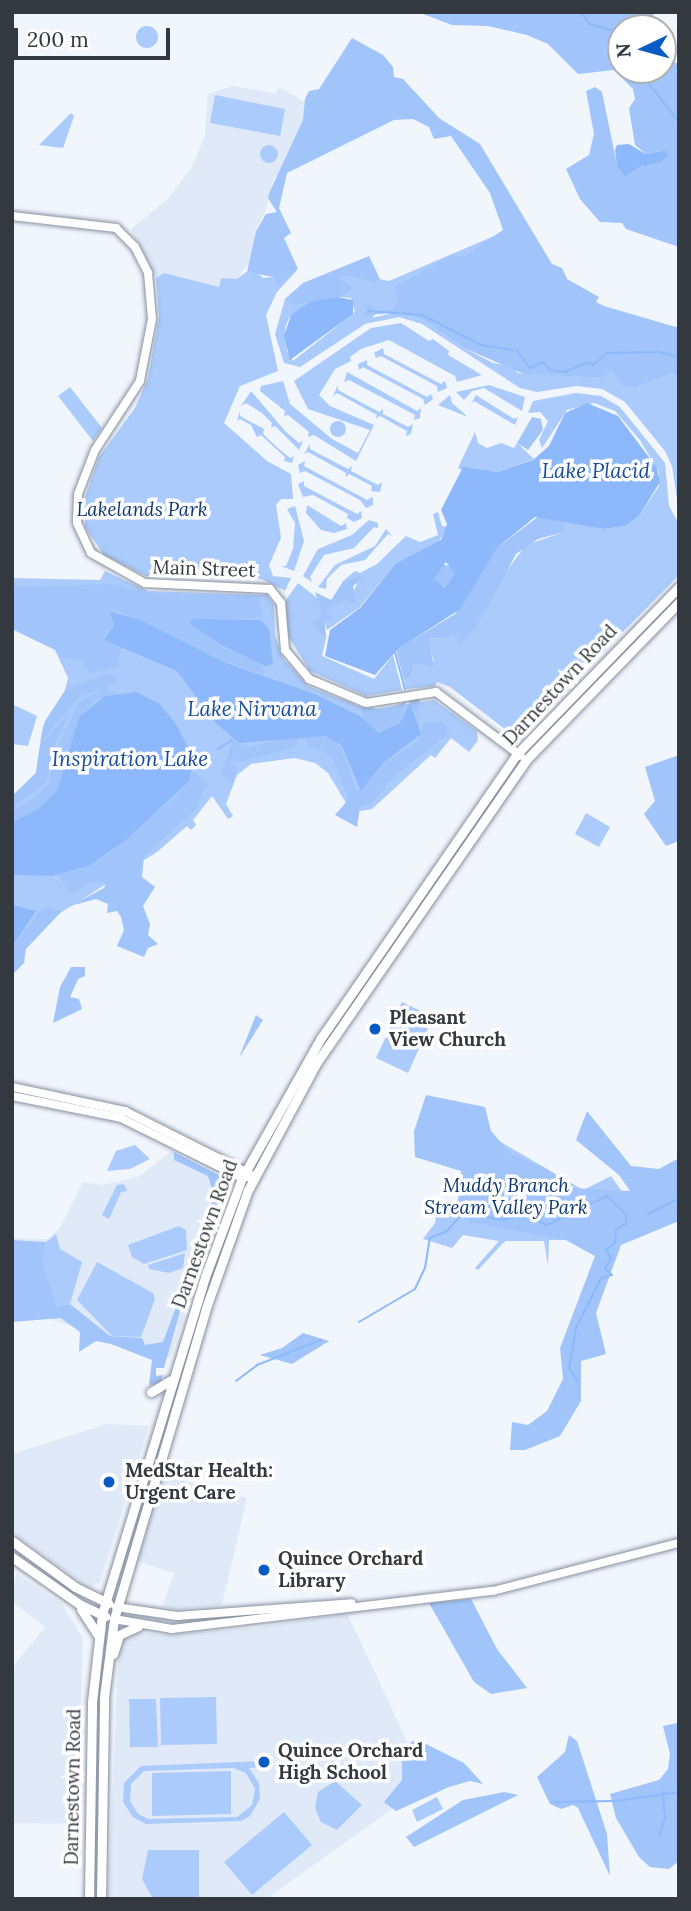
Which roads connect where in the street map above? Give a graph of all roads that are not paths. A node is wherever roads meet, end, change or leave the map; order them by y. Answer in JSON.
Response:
{"nodes":[{"id":1,"x":12,"y":216,"type":"edge"},
{"id":2,"x":679,"y":587,"type":"edge"},
{"id":3,"x":679,"y":602,"type":"edge"},
{"id":4,"x":517,"y":754,"type":"junction"},
{"id":5,"x":526,"y":760,"type":"junction"},
{"id":6,"x":12,"y":1087,"type":"edge"},
{"id":7,"x":12,"y":1096,"type":"edge"},
{"id":8,"x":247,"y":1175,"type":"junction"},
{"id":9,"x":196,"y":1339,"type":"junction"},
{"id":10,"x":174,"y":1376,"type":"junction"},
{"id":11,"x":151,"y":1392,"type":"dead end"},
{"id":12,"x":167,"y":1397,"type":"junction"},
{"id":13,"x":159,"y":1461,"type":"junction"},
{"id":14,"x":12,"y":1541,"type":"edge"},
{"id":15,"x":679,"y":1543,"type":"edge"},
{"id":16,"x":27,"y":1552,"type":"junction"},
{"id":17,"x":12,"y":1555,"type":"edge"},
{"id":18,"x":104,"y":1602,"type":"junction"},
{"id":19,"x":400,"y":1602,"type":"junction"},
{"id":20,"x":79,"y":1604,"type":"junction"},
{"id":21,"x":116,"y":1606,"type":"junction"},
{"id":22,"x":102,"y":1614,"type":"junction"},
{"id":23,"x":114,"y":1619,"type":"junction"},
{"id":24,"x":138,"y":1626,"type":"junction"},
{"id":25,"x":98,"y":1635,"type":"junction"},
{"id":26,"x":107,"y":1664,"type":"junction"},
{"id":27,"x":89,"y":1899,"type":"edge"},
{"id":28,"x":101,"y":1899,"type":"edge"}],
"edges":[{"from":1,"to":4,"type":"street","name":"Main Street"},
{"from":2,"to":4,"type":"main road","name":"Darnestown Road"},
{"from":3,"to":5,"type":"main road","name":"Darnestown Road"},
{"from":4,"to":5,"type":"street","name":"Main Street"},
{"from":4,"to":8,"type":"main road","name":"Darnestown Road"},
{"from":5,"to":8,"type":"main road","name":"Darnestown Road"},
{"from":6,"to":8,"type":"street"},
{"from":7,"to":8,"type":"street"},
{"from":8,"to":9,"type":"main road","name":"Darnestown Road"},
{"from":8,"to":10,"type":"main road","name":"Darnestown Road"},
{"from":9,"to":12,"type":"main road"},
{"from":9,"to":13,"type":"main road","name":"Darnestown Road"},
{"from":10,"to":11,"type":"main road"},
{"from":10,"to":12,"type":"main road","name":"Darnestown Road"},
{"from":12,"to":13,"type":"main road"},
{"from":12,"to":18,"type":"main road","name":"Darnestown Road"},
{"from":13,"to":21,"type":"main road","name":"Darnestown Road"},
{"from":14,"to":16,"type":"main road"},
{"from":15,"to":19,"type":"street"},
{"from":16,"to":17,"type":"main road"},
{"from":16,"to":18,"type":"main road"},
{"from":17,"to":20,"type":"main road"},
{"from":18,"to":21,"type":"main road"},
{"from":18,"to":22,"type":"main road","name":"Darnestown Road"},
{"from":19,"to":21,"type":"street"},
{"from":19,"to":24,"type":"street"},
{"from":20,"to":22,"type":"main road"},
{"from":20,"to":25,"type":"main road"},
{"from":21,"to":23,"type":"main road","name":"Darnestown Road"},
{"from":22,"to":23,"type":"main road"},
{"from":22,"to":25,"type":"main road","name":"Darnestown Road"},
{"from":23,"to":24,"type":"street"},
{"from":23,"to":26,"type":"main road","name":"Darnestown Road"},
{"from":24,"to":26,"type":"main road"},
{"from":25,"to":27,"type":"main road","name":"Darnestown Road"},
{"from":26,"to":28,"type":"main road","name":"Darnestown Road"}]}
